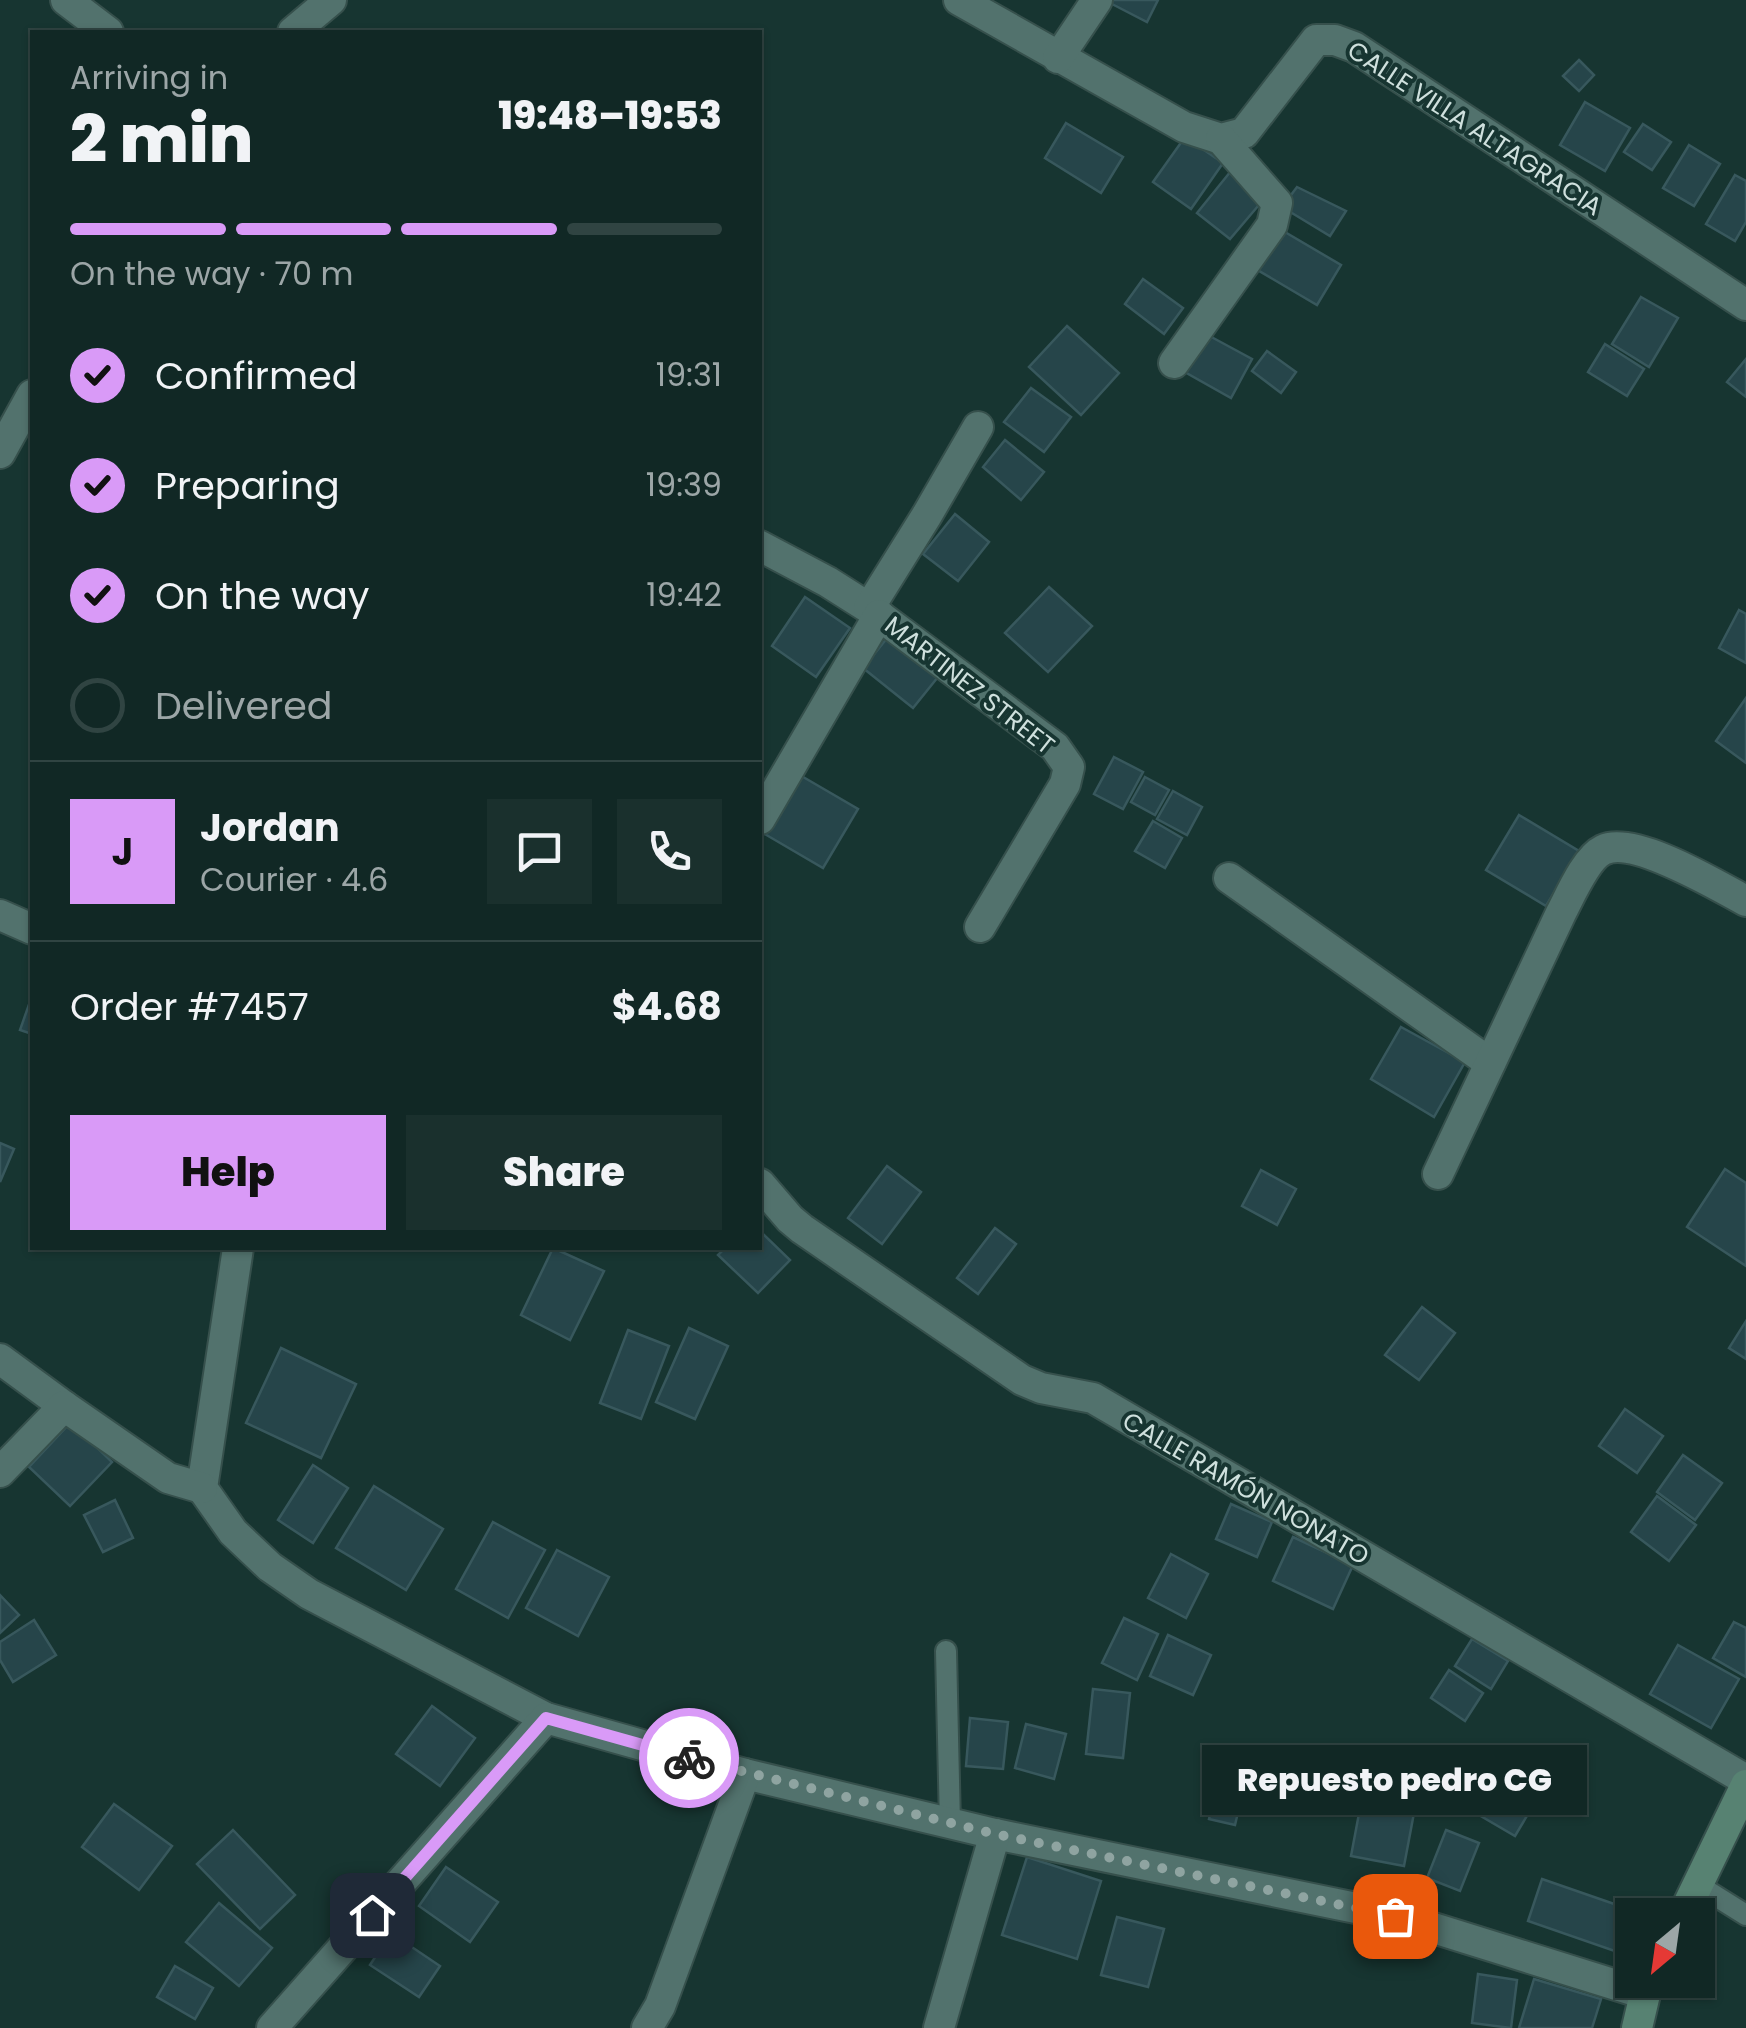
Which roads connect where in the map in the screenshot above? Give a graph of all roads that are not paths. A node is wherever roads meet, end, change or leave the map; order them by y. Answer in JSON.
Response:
{"nodes":[{"id":1,"x":66,"y":0,"type":"edge"},
{"id":2,"x":330,"y":0,"type":"edge"},
{"id":3,"x":958,"y":0,"type":"edge"},
{"id":4,"x":1097,"y":0,"type":"edge"},
{"id":5,"x":105,"y":30,"type":"edge"},
{"id":6,"x":294,"y":30,"type":"edge"},
{"id":7,"x":1058,"y":58,"type":"junction"},
{"id":8,"x":1221,"y":139,"type":"junction"},
{"id":9,"x":1746,"y":305,"type":"edge"},
{"id":10,"x":1174,"y":362,"type":"dead end"},
{"id":11,"x":30,"y":399,"type":"edge"},
{"id":12,"x":978,"y":427,"type":"dead end"},
{"id":13,"x":0,"y":453,"type":"edge"},
{"id":14,"x":762,"y":547,"type":"edge"},
{"id":15,"x":874,"y":611,"type":"junction"},
{"id":16,"x":762,"y":815,"type":"edge"},
{"id":17,"x":1229,"y":878,"type":"dead end"},
{"id":18,"x":1746,"y":901,"type":"edge"},
{"id":19,"x":0,"y":914,"type":"edge"},
{"id":20,"x":30,"y":927,"type":"edge"},
{"id":21,"x":980,"y":927,"type":"dead end"},
{"id":22,"x":1490,"y":1063,"type":"junction"},
{"id":23,"x":1438,"y":1174,"type":"dead end"},
{"id":24,"x":762,"y":1186,"type":"edge"},
{"id":25,"x":238,"y":1250,"type":"edge"},
{"id":26,"x":0,"y":1358,"type":"edge"},
{"id":27,"x":64,"y":1406,"type":"junction"},
{"id":28,"x":0,"y":1472,"type":"edge"},
{"id":29,"x":202,"y":1488,"type":"junction"},
{"id":30,"x":946,"y":1650,"type":"dead end"},
{"id":31,"x":546,"y":1718,"type":"junction"},
{"id":32,"x":745,"y":1774,"type":"junction"},
{"id":33,"x":1746,"y":1783,"type":"edge"},
{"id":34,"x":950,"y":1824,"type":"junction"},
{"id":35,"x":995,"y":1834,"type":"junction"},
{"id":36,"x":1698,"y":1885,"type":"junction"},
{"id":37,"x":1692,"y":1898,"type":"edge"},
{"id":38,"x":1746,"y":1915,"type":"edge"},
{"id":39,"x":1615,"y":1977,"type":"edge"},
{"id":40,"x":1646,"y":1998,"type":"edge"},
{"id":41,"x":272,"y":2028,"type":"edge"},
{"id":42,"x":647,"y":2028,"type":"edge"},
{"id":43,"x":939,"y":2028,"type":"edge"},
{"id":44,"x":1637,"y":2028,"type":"edge"}],
"edges":[{"from":1,"to":5,"type":"street"},
{"from":2,"to":6,"type":"street"},
{"from":3,"to":7,"type":"street"},
{"from":4,"to":7,"type":"street"},
{"from":7,"to":8,"type":"street"},
{"from":8,"to":9,"type":"street","name":"CALLE VILLA ALTAGRACIA"},
{"from":8,"to":10,"type":"street"},
{"from":11,"to":13,"type":"street"},
{"from":12,"to":15,"type":"street"},
{"from":14,"to":15,"type":"street","name":"MARTINEZ STREET"},
{"from":15,"to":16,"type":"street"},
{"from":15,"to":21,"type":"street","name":"MARTINEZ STREET"},
{"from":17,"to":22,"type":"street"},
{"from":18,"to":22,"type":"street"},
{"from":19,"to":20,"type":"street"},
{"from":22,"to":23,"type":"street"},
{"from":24,"to":33,"type":"street","name":"CALLE RAMÓN NONATO"},
{"from":25,"to":29,"type":"street"},
{"from":26,"to":27,"type":"street"},
{"from":27,"to":28,"type":"street"},
{"from":27,"to":29,"type":"street"},
{"from":29,"to":31,"type":"street"},
{"from":30,"to":34,"type":"lane"},
{"from":31,"to":32,"type":"street"},
{"from":31,"to":41,"type":"street"},
{"from":32,"to":34,"type":"street"},
{"from":32,"to":42,"type":"street"},
{"from":33,"to":36,"type":"street"},
{"from":34,"to":35,"type":"street"},
{"from":35,"to":39,"type":"street"},
{"from":35,"to":43,"type":"street"},
{"from":36,"to":37,"type":"street"},
{"from":36,"to":38,"type":"lane"},
{"from":40,"to":44,"type":"street"}]}
